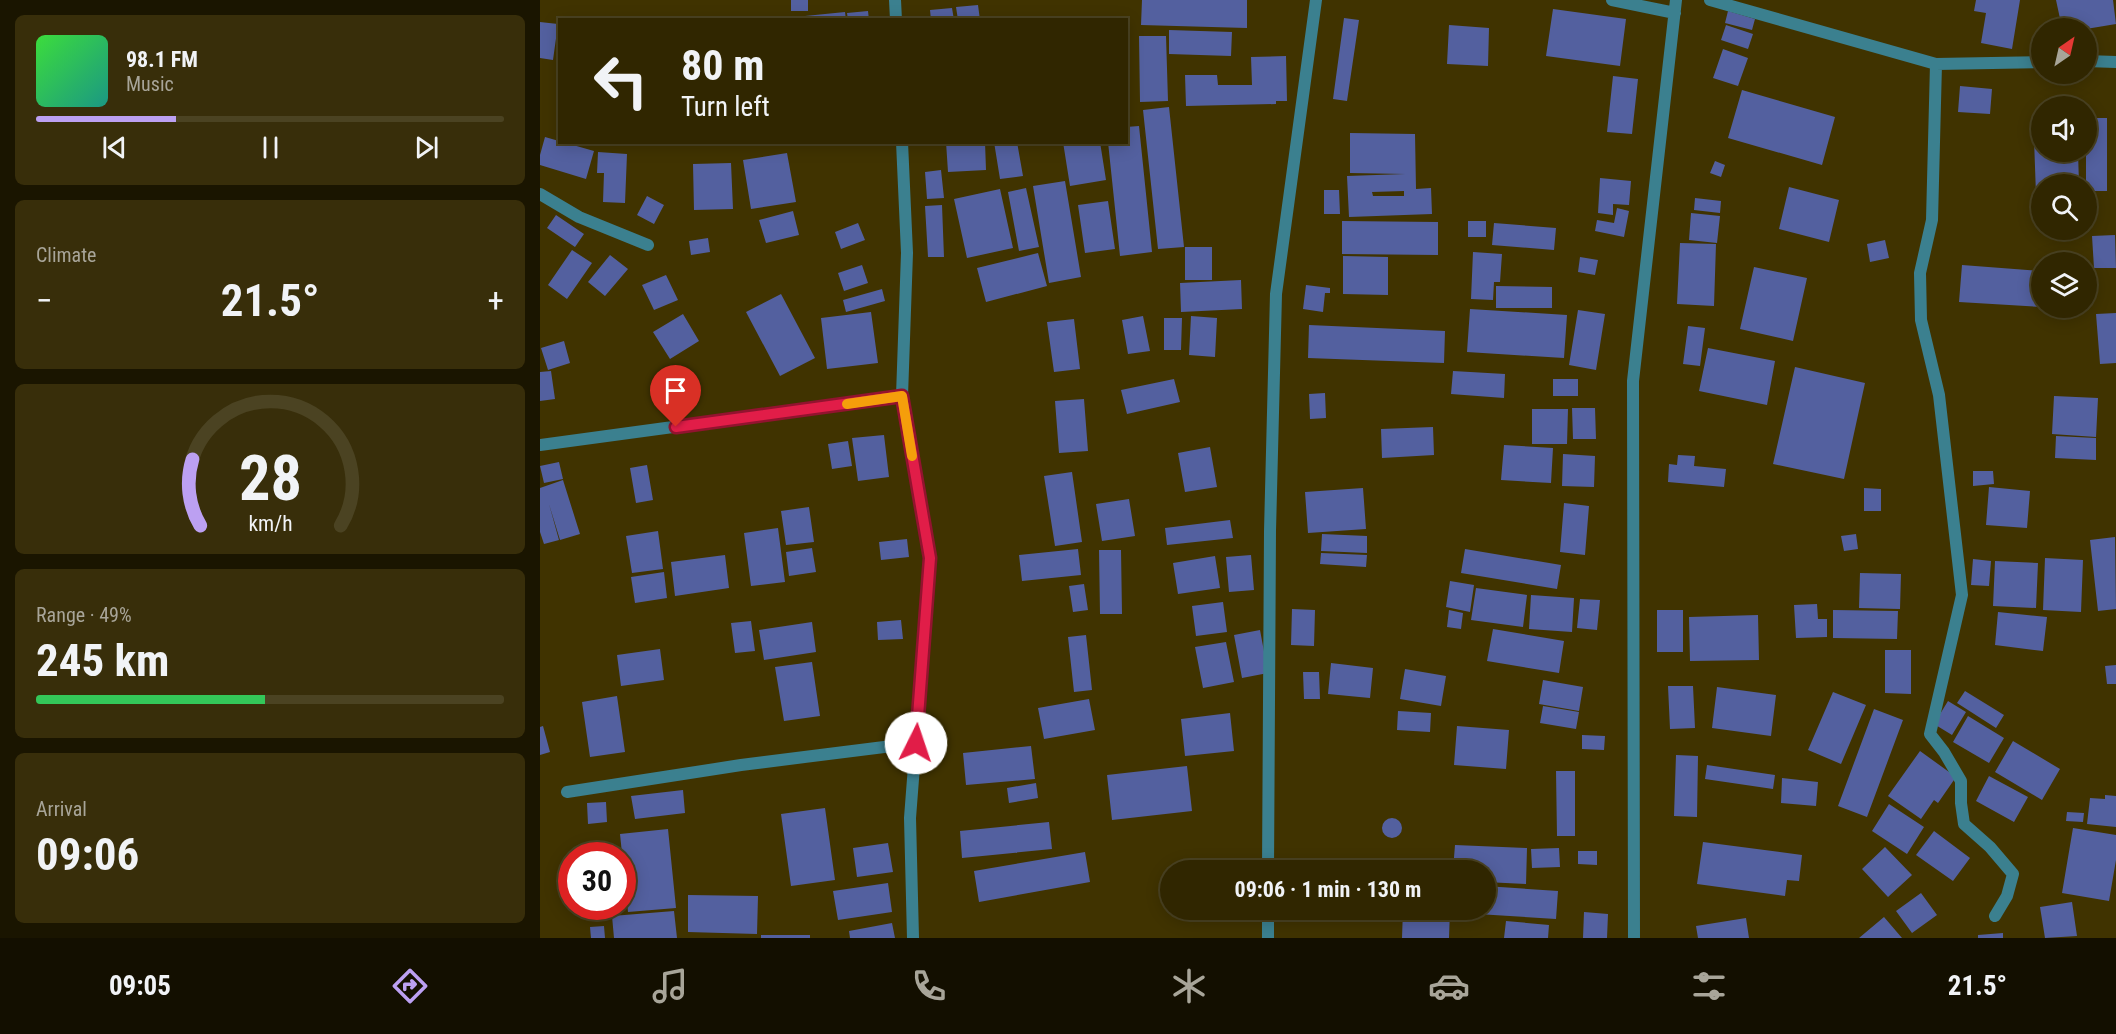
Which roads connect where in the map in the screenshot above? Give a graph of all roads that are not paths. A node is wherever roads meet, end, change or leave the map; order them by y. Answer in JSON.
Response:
{"nodes":[{"id":1,"x":895,"y":0,"type":"edge"},
{"id":2,"x":1316,"y":0,"type":"edge"},
{"id":3,"x":1612,"y":0,"type":"edge"},
{"id":4,"x":1710,"y":0,"type":"edge"},
{"id":5,"x":1676,"y":6,"type":"edge"},
{"id":6,"x":896,"y":18,"type":"edge"},
{"id":7,"x":2097,"y":61,"type":"edge"},
{"id":8,"x":2031,"y":62,"type":"edge"},
{"id":9,"x":2116,"y":62,"type":"edge"},
{"id":10,"x":1936,"y":64,"type":"junction"},
{"id":11,"x":902,"y":144,"type":"edge"},
{"id":12,"x":540,"y":194,"type":"edge"},
{"id":13,"x":648,"y":245,"type":"dead end"},
{"id":14,"x":902,"y":396,"type":"junction"},
{"id":15,"x":540,"y":445,"type":"edge"},
{"id":16,"x":916,"y":743,"type":"junction"},
{"id":17,"x":567,"y":792,"type":"dead end"},
{"id":18,"x":1268,"y":860,"type":"edge"},
{"id":19,"x":1995,"y":916,"type":"dead end"},
{"id":20,"x":1268,"y":920,"type":"edge"},
{"id":21,"x":913,"y":938,"type":"edge"},
{"id":22,"x":1268,"y":938,"type":"edge"},
{"id":23,"x":1634,"y":938,"type":"edge"}],
"edges":[{"from":1,"to":6,"type":"street"},
{"from":2,"to":18,"type":"street"},
{"from":3,"to":5,"type":"street"},
{"from":4,"to":10,"type":"street"},
{"from":5,"to":23,"type":"street"},
{"from":7,"to":9,"type":"street"},
{"from":8,"to":10,"type":"street"},
{"from":10,"to":19,"type":"street"},
{"from":11,"to":14,"type":"street"},
{"from":12,"to":13,"type":"street"},
{"from":14,"to":15,"type":"street"},
{"from":14,"to":16,"type":"street"},
{"from":16,"to":17,"type":"street"},
{"from":16,"to":21,"type":"street"},
{"from":20,"to":22,"type":"street"}]}
